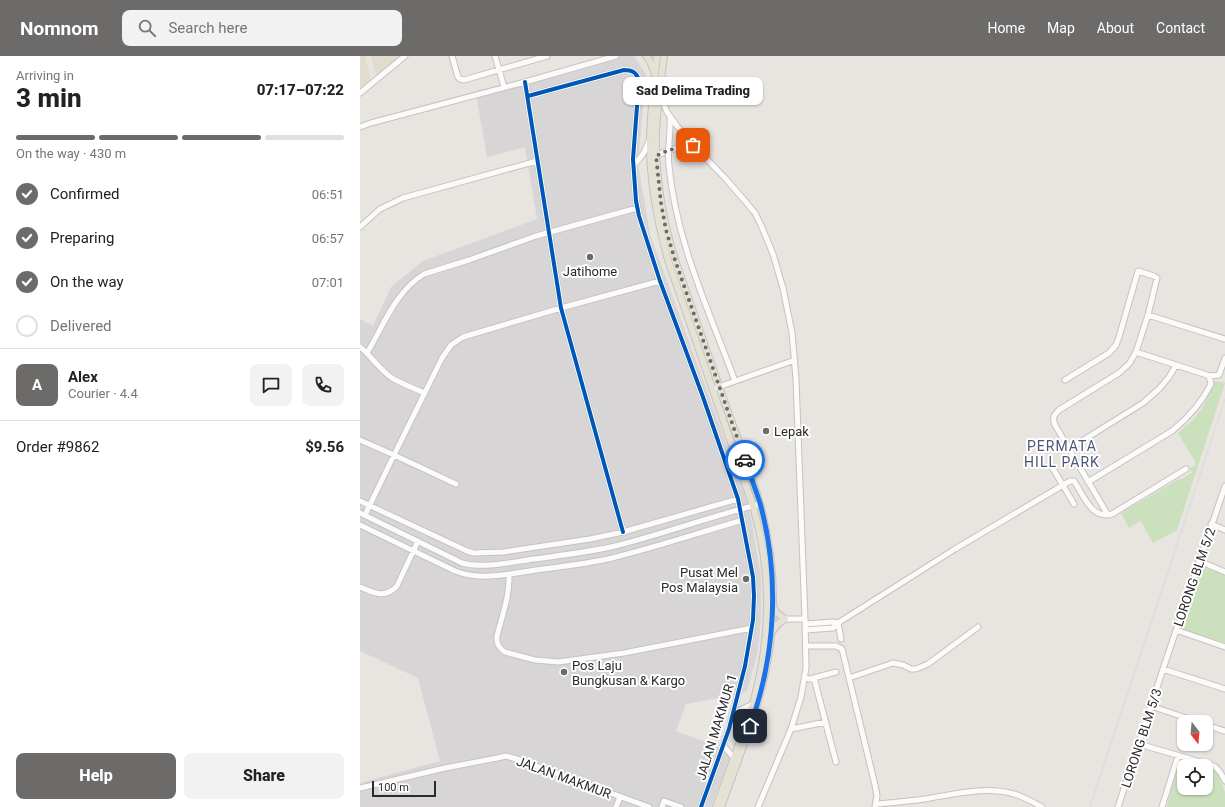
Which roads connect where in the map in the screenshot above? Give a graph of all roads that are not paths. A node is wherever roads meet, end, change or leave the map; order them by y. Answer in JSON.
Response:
{"nodes":[{"id":1,"x":405,"y":56,"type":"edge"},
{"id":2,"x":452,"y":56,"type":"edge"},
{"id":3,"x":495,"y":56,"type":"edge"},
{"id":4,"x":547,"y":56,"type":"edge"},
{"id":5,"x":616,"y":56,"type":"edge"},
{"id":6,"x":646,"y":56,"type":"edge"},
{"id":7,"x":657,"y":56,"type":"edge"},
{"id":8,"x":664,"y":56,"type":"edge"},
{"id":9,"x":499,"y":70,"type":"junction"},
{"id":10,"x":655,"y":75,"type":"junction"},
{"id":11,"x":525,"y":82,"type":"junction"},
{"id":12,"x":504,"y":87,"type":"junction"},
{"id":13,"x":360,"y":93,"type":"edge"},
{"id":14,"x":660,"y":94,"type":"junction"},
{"id":15,"x":528,"y":96,"type":"junction"},
{"id":16,"x":670,"y":117,"type":"junction"},
{"id":17,"x":360,"y":127,"type":"edge"},
{"id":18,"x":650,"y":137,"type":"junction"},
{"id":19,"x":693,"y":145,"type":"junction"},
{"id":20,"x":669,"y":150,"type":"junction"},
{"id":21,"x":656,"y":156,"type":"junction"},
{"id":22,"x":537,"y":161,"type":"junction"},
{"id":23,"x":634,"y":165,"type":"junction"},
{"id":24,"x":637,"y":208,"type":"junction"},
{"id":25,"x":360,"y":227,"type":"edge"},
{"id":26,"x":548,"y":232,"type":"junction"},
{"id":27,"x":660,"y":280,"type":"junction"},
{"id":28,"x":561,"y":308,"type":"junction"},
{"id":29,"x":1148,"y":315,"type":"junction"},
{"id":30,"x":1225,"y":339,"type":"edge"},
{"id":31,"x":360,"y":347,"type":"edge"},
{"id":32,"x":1136,"y":352,"type":"junction"},
{"id":33,"x":367,"y":353,"type":"junction"},
{"id":34,"x":1225,"y":358,"type":"edge"},
{"id":35,"x":795,"y":360,"type":"junction"},
{"id":36,"x":1176,"y":366,"type":"junction"},
{"id":37,"x":1209,"y":376,"type":"junction"},
{"id":38,"x":1065,"y":380,"type":"dead end"},
{"id":39,"x":735,"y":381,"type":"junction"},
{"id":40,"x":719,"y":387,"type":"junction"},
{"id":41,"x":712,"y":389,"type":"junction"},
{"id":42,"x":424,"y":393,"type":"junction"},
{"id":43,"x":360,"y":440,"type":"edge"},
{"id":44,"x":1069,"y":450,"type":"junction"},
{"id":45,"x":394,"y":455,"type":"junction"},
{"id":46,"x":1052,"y":467,"type":"dead end"},
{"id":47,"x":1186,"y":469,"type":"dead end"},
{"id":48,"x":1088,"y":482,"type":"junction"},
{"id":49,"x":456,"y":484,"type":"dead end"},
{"id":50,"x":1062,"y":484,"type":"junction"},
{"id":51,"x":1225,"y":487,"type":"edge"},
{"id":52,"x":738,"y":499,"type":"junction"},
{"id":53,"x":360,"y":501,"type":"edge"},
{"id":54,"x":760,"y":504,"type":"junction"},
{"id":55,"x":1074,"y":504,"type":"dead end"},
{"id":56,"x":370,"y":506,"type":"junction"},
{"id":57,"x":753,"y":506,"type":"junction"},
{"id":58,"x":741,"y":509,"type":"junction"},
{"id":59,"x":363,"y":514,"type":"edge"},
{"id":60,"x":1108,"y":515,"type":"junction"},
{"id":61,"x":743,"y":520,"type":"junction"},
{"id":62,"x":1212,"y":524,"type":"junction"},
{"id":63,"x":360,"y":525,"type":"edge"},
{"id":64,"x":1225,"y":530,"type":"edge"},
{"id":65,"x":623,"y":532,"type":"junction"},
{"id":66,"x":418,"y":541,"type":"junction"},
{"id":67,"x":414,"y":551,"type":"junction"},
{"id":68,"x":1198,"y":561,"type":"junction"},
{"id":69,"x":1225,"y":572,"type":"edge"},
{"id":70,"x":509,"y":574,"type":"junction"},
{"id":71,"x":360,"y":587,"type":"edge"},
{"id":72,"x":773,"y":606,"type":"junction"},
{"id":73,"x":785,"y":619,"type":"junction"},
{"id":74,"x":805,"y":621,"type":"junction"},
{"id":75,"x":838,"y":622,"type":"junction"},
{"id":76,"x":978,"y":627,"type":"dead end"},
{"id":77,"x":752,"y":628,"type":"junction"},
{"id":78,"x":806,"y":630,"type":"junction"},
{"id":79,"x":1176,"y":630,"type":"junction"},
{"id":80,"x":771,"y":633,"type":"junction"},
{"id":81,"x":841,"y":639,"type":"dead end"},
{"id":82,"x":806,"y":646,"type":"junction"},
{"id":83,"x":1225,"y":647,"type":"edge"},
{"id":84,"x":1163,"y":669,"type":"junction"},
{"id":85,"x":836,"y":672,"type":"dead end"},
{"id":86,"x":805,"y":678,"type":"junction"},
{"id":87,"x":814,"y":678,"type":"junction"},
{"id":88,"x":849,"y":678,"type":"junction"},
{"id":89,"x":1225,"y":689,"type":"edge"},
{"id":90,"x":753,"y":704,"type":"junction"},
{"id":91,"x":1151,"y":706,"type":"junction"},
{"id":92,"x":734,"y":712,"type":"junction"},
{"id":93,"x":1177,"y":715,"type":"edge"},
{"id":94,"x":826,"y":722,"type":"junction"},
{"id":95,"x":1213,"y":727,"type":"edge"},
{"id":96,"x":791,"y":729,"type":"junction"},
{"id":97,"x":1225,"y":731,"type":"edge"},
{"id":98,"x":1139,"y":744,"type":"junction"},
{"id":99,"x":723,"y":745,"type":"junction"},
{"id":100,"x":1178,"y":756,"type":"junction"},
{"id":101,"x":734,"y":758,"type":"junction"},
{"id":102,"x":836,"y":762,"type":"dead end"},
{"id":103,"x":1225,"y":781,"type":"edge"},
{"id":104,"x":360,"y":788,"type":"edge"},
{"id":105,"x":620,"y":797,"type":"junction"},
{"id":106,"x":876,"y":805,"type":"edge"},
{"id":107,"x":616,"y":807,"type":"edge"},
{"id":108,"x":649,"y":807,"type":"edge"},
{"id":109,"x":662,"y":807,"type":"edge"},
{"id":110,"x":681,"y":807,"type":"edge"},
{"id":111,"x":701,"y":807,"type":"edge"},
{"id":112,"x":716,"y":807,"type":"edge"},
{"id":113,"x":721,"y":807,"type":"edge"},
{"id":114,"x":758,"y":807,"type":"edge"},
{"id":115,"x":1042,"y":807,"type":"edge"},
{"id":116,"x":1118,"y":807,"type":"edge"},
{"id":117,"x":1162,"y":807,"type":"edge"}],
"edges":[{"from":1,"to":13,"type":"street"},
{"from":2,"to":9,"type":"street"},
{"from":3,"to":9,"type":"street"},
{"from":4,"to":9,"type":"street"},
{"from":5,"to":11,"type":"street"},
{"from":6,"to":10,"type":"main road"},
{"from":7,"to":10,"type":"main road"},
{"from":8,"to":14,"type":"main road"},
{"from":9,"to":12,"type":"street"},
{"from":10,"to":18,"type":"main road"},
{"from":11,"to":12,"type":"street"},
{"from":11,"to":15,"type":"street"},
{"from":12,"to":17,"type":"street"},
{"from":14,"to":16,"type":"street"},
{"from":14,"to":21,"type":"main road"},
{"from":15,"to":22,"type":"street"},
{"from":15,"to":23,"type":"street","name":"JALAN MAKMUR 1"},
{"from":16,"to":19,"type":"street"},
{"from":16,"to":20,"type":"street"},
{"from":18,"to":23,"type":"street"},
{"from":18,"to":41,"type":"main road"},
{"from":19,"to":20,"type":"street"},
{"from":19,"to":35,"type":"street"},
{"from":20,"to":21,"type":"street"},
{"from":20,"to":39,"type":"street"},
{"from":21,"to":40,"type":"main road"},
{"from":22,"to":25,"type":"street"},
{"from":22,"to":26,"type":"street"},
{"from":23,"to":24,"type":"street","name":"JALAN MAKMUR 1"},
{"from":24,"to":26,"type":"street"},
{"from":24,"to":27,"type":"street","name":"JALAN MAKMUR 1"},
{"from":26,"to":28,"type":"street"},
{"from":26,"to":33,"type":"street"},
{"from":27,"to":28,"type":"street"},
{"from":27,"to":52,"type":"street","name":"JALAN MAKMUR 1"},
{"from":28,"to":42,"type":"street"},
{"from":28,"to":65,"type":"street"},
{"from":29,"to":30,"type":"street"},
{"from":29,"to":32,"type":"street"},
{"from":29,"to":38,"type":"street"},
{"from":31,"to":33,"type":"street"},
{"from":32,"to":36,"type":"street"},
{"from":32,"to":44,"type":"street"},
{"from":33,"to":42,"type":"street"},
{"from":34,"to":37,"type":"street"},
{"from":35,"to":39,"type":"street"},
{"from":35,"to":74,"type":"street"},
{"from":36,"to":37,"type":"street"},
{"from":36,"to":44,"type":"street"},
{"from":37,"to":48,"type":"street"},
{"from":39,"to":40,"type":"street"},
{"from":40,"to":41,"type":"street"},
{"from":40,"to":54,"type":"main road"},
{"from":41,"to":57,"type":"main road"},
{"from":42,"to":45,"type":"street"},
{"from":43,"to":45,"type":"street"},
{"from":44,"to":48,"type":"street"},
{"from":45,"to":49,"type":"street"},
{"from":45,"to":56,"type":"street"},
{"from":46,"to":50,"type":"street"},
{"from":47,"to":60,"type":"street"},
{"from":48,"to":60,"type":"street"},
{"from":50,"to":55,"type":"street"},
{"from":50,"to":60,"type":"street"},
{"from":50,"to":75,"type":"street"},
{"from":51,"to":62,"type":"street","name":"LORONG BLM 5/2"},
{"from":52,"to":58,"type":"street","name":"JALAN MAKMUR 1"},
{"from":52,"to":65,"type":"street"},
{"from":53,"to":56,"type":"street"},
{"from":54,"to":57,"type":"street"},
{"from":54,"to":72,"type":"main road"},
{"from":56,"to":59,"type":"street"},
{"from":56,"to":65,"type":"street"},
{"from":57,"to":58,"type":"street"},
{"from":57,"to":90,"type":"main road"},
{"from":58,"to":61,"type":"street","name":"JALAN MAKMUR 1"},
{"from":58,"to":66,"type":"street"},
{"from":59,"to":66,"type":"street"},
{"from":61,"to":70,"type":"street"},
{"from":61,"to":77,"type":"street","name":"JALAN MAKMUR 1"},
{"from":62,"to":64,"type":"street"},
{"from":62,"to":68,"type":"street","name":"LORONG BLM 5/2"},
{"from":63,"to":67,"type":"street"},
{"from":66,"to":67,"type":"street"},
{"from":67,"to":70,"type":"street"},
{"from":67,"to":71,"type":"street"},
{"from":68,"to":69,"type":"street"},
{"from":68,"to":79,"type":"street","name":"LORONG BLM 5/2"},
{"from":70,"to":77,"type":"street"},
{"from":72,"to":73,"type":"main road"},
{"from":72,"to":80,"type":"main road"},
{"from":73,"to":74,"type":"street"},
{"from":73,"to":80,"type":"main road"},
{"from":74,"to":75,"type":"street"},
{"from":74,"to":78,"type":"street"},
{"from":75,"to":78,"type":"street"},
{"from":75,"to":81,"type":"street"},
{"from":76,"to":88,"type":"street"},
{"from":77,"to":92,"type":"street","name":"JALAN MAKMUR 1"},
{"from":78,"to":82,"type":"street"},
{"from":79,"to":83,"type":"street"},
{"from":79,"to":84,"type":"street","name":"LORONG BLM 5/2"},
{"from":80,"to":113,"type":"main road"},
{"from":82,"to":86,"type":"street"},
{"from":82,"to":88,"type":"street"},
{"from":84,"to":89,"type":"street"},
{"from":84,"to":91,"type":"street","name":"LORONG BLM 5/3"},
{"from":85,"to":87,"type":"street"},
{"from":86,"to":87,"type":"street"},
{"from":86,"to":96,"type":"street"},
{"from":87,"to":94,"type":"street"},
{"from":88,"to":106,"type":"street"},
{"from":90,"to":92,"type":"street"},
{"from":90,"to":101,"type":"main road"},
{"from":91,"to":93,"type":"street"},
{"from":91,"to":98,"type":"street","name":"LORONG BLM 5/3"},
{"from":92,"to":99,"type":"street","name":"JALAN MAKMUR 1"},
{"from":94,"to":96,"type":"street"},
{"from":94,"to":102,"type":"street"},
{"from":95,"to":97,"type":"street"},
{"from":96,"to":114,"type":"street"},
{"from":98,"to":100,"type":"street"},
{"from":98,"to":116,"type":"street","name":"LORONG BLM 5/3"},
{"from":99,"to":101,"type":"street"},
{"from":99,"to":111,"type":"street","name":"JALAN MAKMUR 1"},
{"from":100,"to":103,"type":"street"},
{"from":100,"to":117,"type":"street"},
{"from":101,"to":112,"type":"main road"},
{"from":104,"to":105,"type":"street","name":"JALAN MAKMUR"},
{"from":105,"to":107,"type":"street"},
{"from":105,"to":108,"type":"street","name":"JALAN MAKMUR"},
{"from":106,"to":115,"type":"street"},
{"from":109,"to":110,"type":"street"}]}
